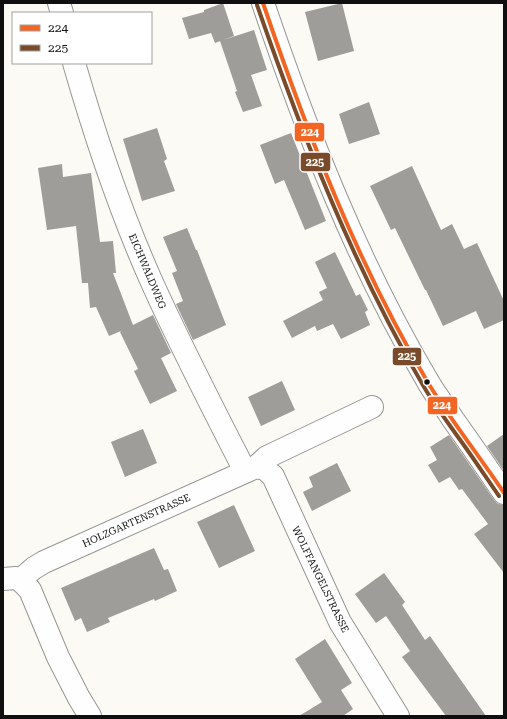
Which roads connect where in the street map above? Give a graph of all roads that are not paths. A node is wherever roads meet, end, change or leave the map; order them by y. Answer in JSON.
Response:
{"nodes":[{"id":1,"x":263,"y":3,"type":"edge"},
{"id":2,"x":74,"y":64,"type":"edge"},
{"id":3,"x":372,"y":407,"type":"dead end"},
{"id":4,"x":250,"y":469,"type":"junction"},
{"id":5,"x":504,"y":493,"type":"edge"},
{"id":6,"x":11,"y":580,"type":"edge"},
{"id":7,"x":90,"y":716,"type":"edge"},
{"id":8,"x":398,"y":716,"type":"edge"}],
"edges":[{"from":1,"to":5,"type":"street"},
{"from":2,"to":4,"type":"street","name":"EICHWALDWEG"},
{"from":3,"to":4,"type":"street","name":"HOLZGARTENSTRASSE"},
{"from":4,"to":6,"type":"street","name":"HOLZGARTENSTRASSE"},
{"from":4,"to":8,"type":"street","name":"WOLFFANGELSTRASSE"},
{"from":6,"to":7,"type":"street"}]}
